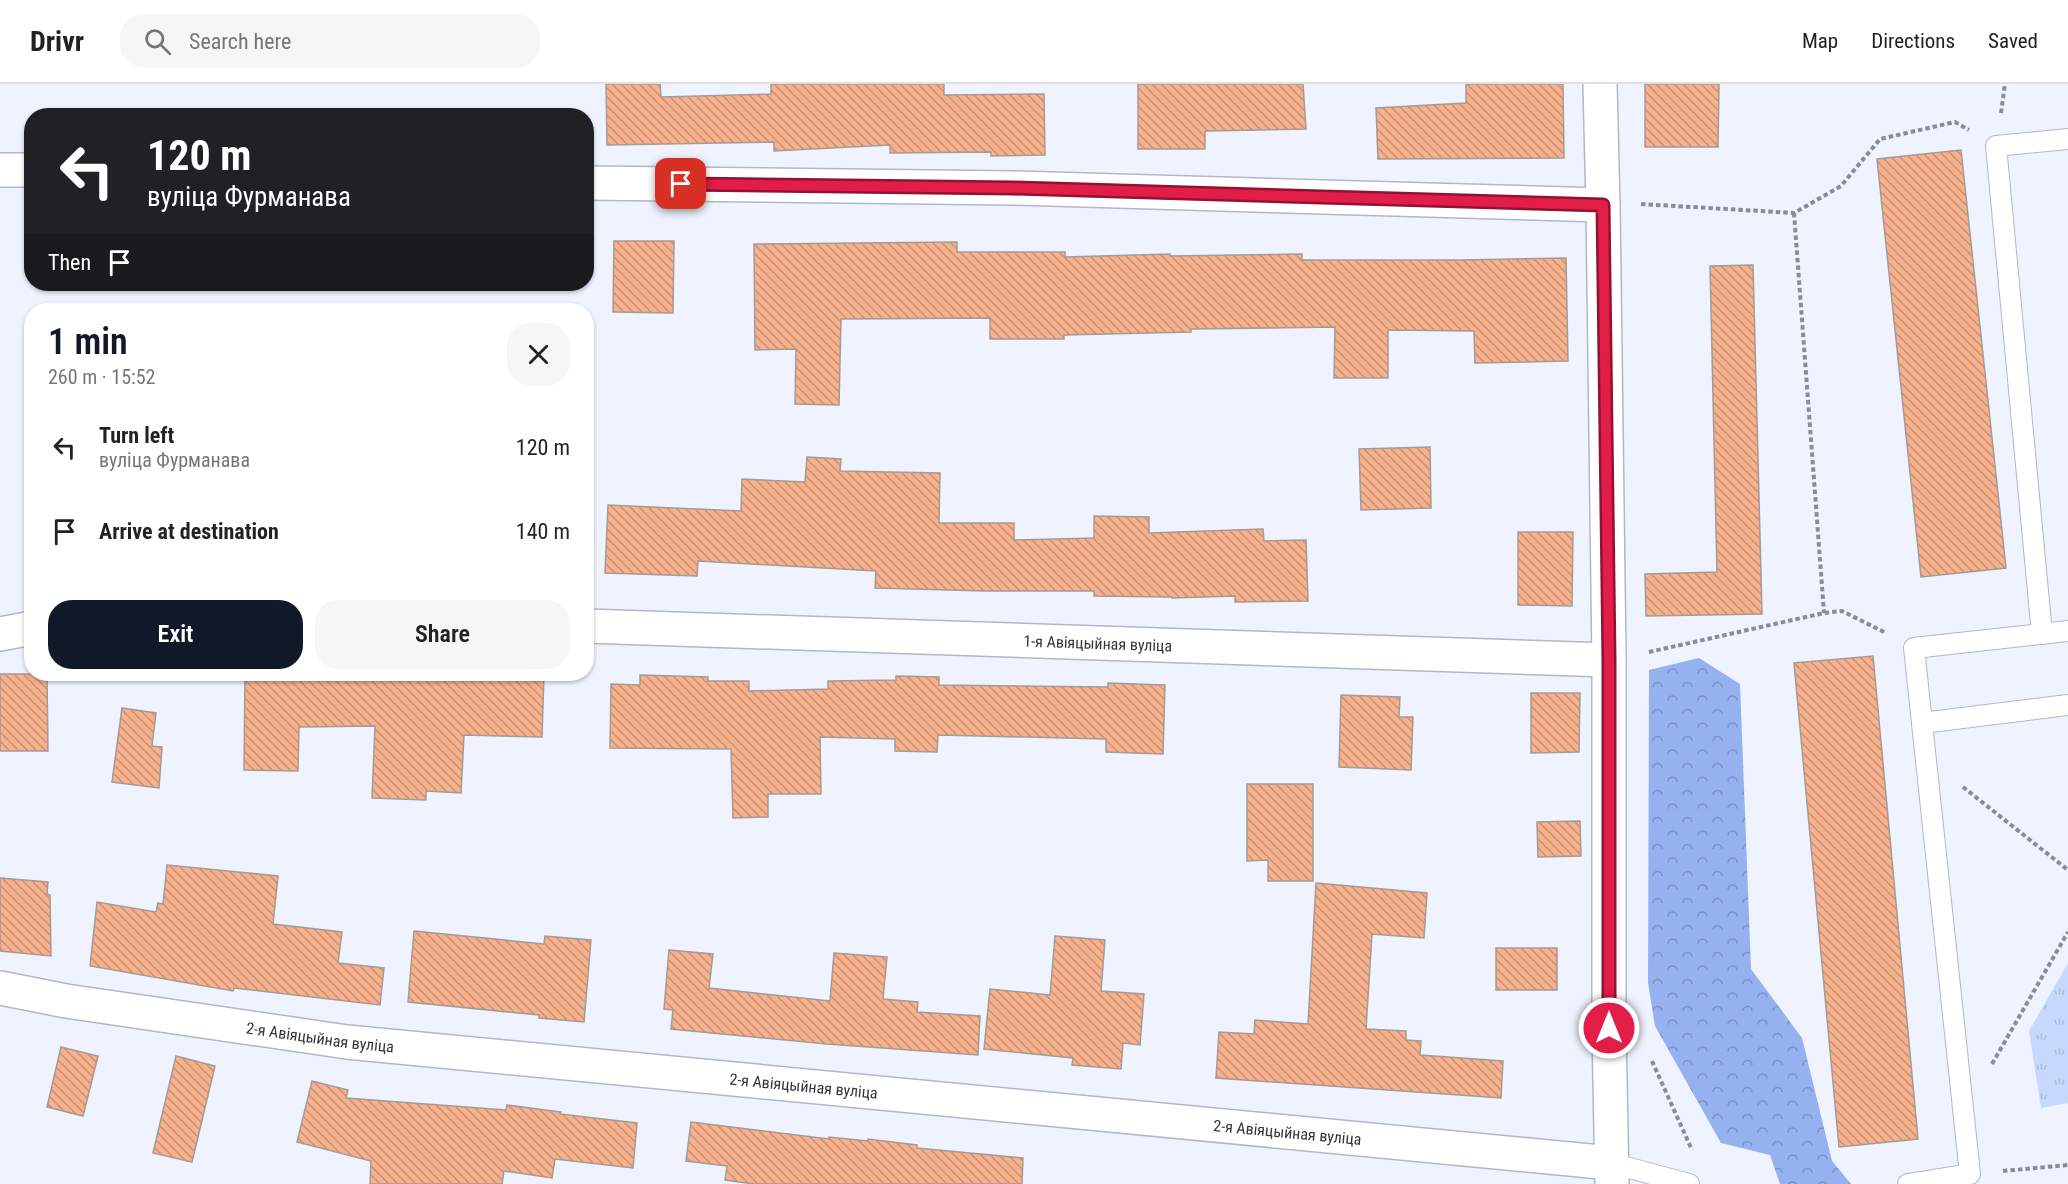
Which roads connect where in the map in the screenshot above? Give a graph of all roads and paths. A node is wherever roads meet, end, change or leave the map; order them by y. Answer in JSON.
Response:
{"nodes":[{"id":1,"x":1600,"y":84,"type":"edge"},
{"id":2,"x":2068,"y":139,"type":"edge"},
{"id":3,"x":1996,"y":146,"type":"junction"},
{"id":4,"x":0,"y":170,"type":"edge"},
{"id":5,"x":24,"y":170,"type":"edge"},
{"id":6,"x":594,"y":183,"type":"edge"},
{"id":7,"x":1603,"y":205,"type":"junction"},
{"id":8,"x":1794,"y":213,"type":"junction"},
{"id":9,"x":1824,"y":613,"type":"junction"},
{"id":10,"x":594,"y":626,"type":"edge"},
{"id":11,"x":24,"y":630,"type":"edge"},
{"id":12,"x":2068,"y":631,"type":"edge"},
{"id":13,"x":0,"y":634,"type":"edge"},
{"id":14,"x":2042,"y":634,"type":"junction"},
{"id":15,"x":1914,"y":648,"type":"junction"},
{"id":16,"x":1609,"y":660,"type":"junction"},
{"id":17,"x":2068,"y":705,"type":"edge"},
{"id":18,"x":1922,"y":723,"type":"junction"},
{"id":19,"x":1926,"y":757,"type":"junction"},
{"id":20,"x":2068,"y":870,"type":"edge"},
{"id":21,"x":2068,"y":932,"type":"edge"},
{"id":22,"x":0,"y":988,"type":"edge"},
{"id":23,"x":1964,"y":1114,"type":"junction"},
{"id":24,"x":2068,"y":1165,"type":"edge"},
{"id":25,"x":1611,"y":1173,"type":"edge"},
{"id":26,"x":1970,"y":1174,"type":"junction"},
{"id":27,"x":1689,"y":1184,"type":"edge"},
{"id":28,"x":1908,"y":1184,"type":"edge"}],
"edges":[{"from":1,"to":7,"type":"street"},
{"from":2,"to":3,"type":"lane"},
{"from":3,"to":8,"type":"path"},
{"from":3,"to":14,"type":"lane"},
{"from":4,"to":5,"type":"street"},
{"from":6,"to":7,"type":"street"},
{"from":7,"to":8,"type":"path"},
{"from":7,"to":16,"type":"street"},
{"from":8,"to":9,"type":"path"},
{"from":9,"to":15,"type":"path"},
{"from":9,"to":16,"type":"path"},
{"from":10,"to":16,"type":"street","name":"1-я Авіяцыйная вуліца"},
{"from":11,"to":13,"type":"street"},
{"from":12,"to":14,"type":"lane"},
{"from":14,"to":15,"type":"lane"},
{"from":15,"to":18,"type":"lane"},
{"from":16,"to":25,"type":"street"},
{"from":17,"to":18,"type":"lane"},
{"from":18,"to":19,"type":"lane"},
{"from":19,"to":20,"type":"path"},
{"from":19,"to":23,"type":"lane"},
{"from":21,"to":23,"type":"path"},
{"from":22,"to":25,"type":"street","name":"2-я Авіяцыйная вуліца"},
{"from":23,"to":26,"type":"lane"},
{"from":24,"to":26,"type":"path"},
{"from":25,"to":27,"type":"lane"},
{"from":26,"to":28,"type":"lane"}]}
